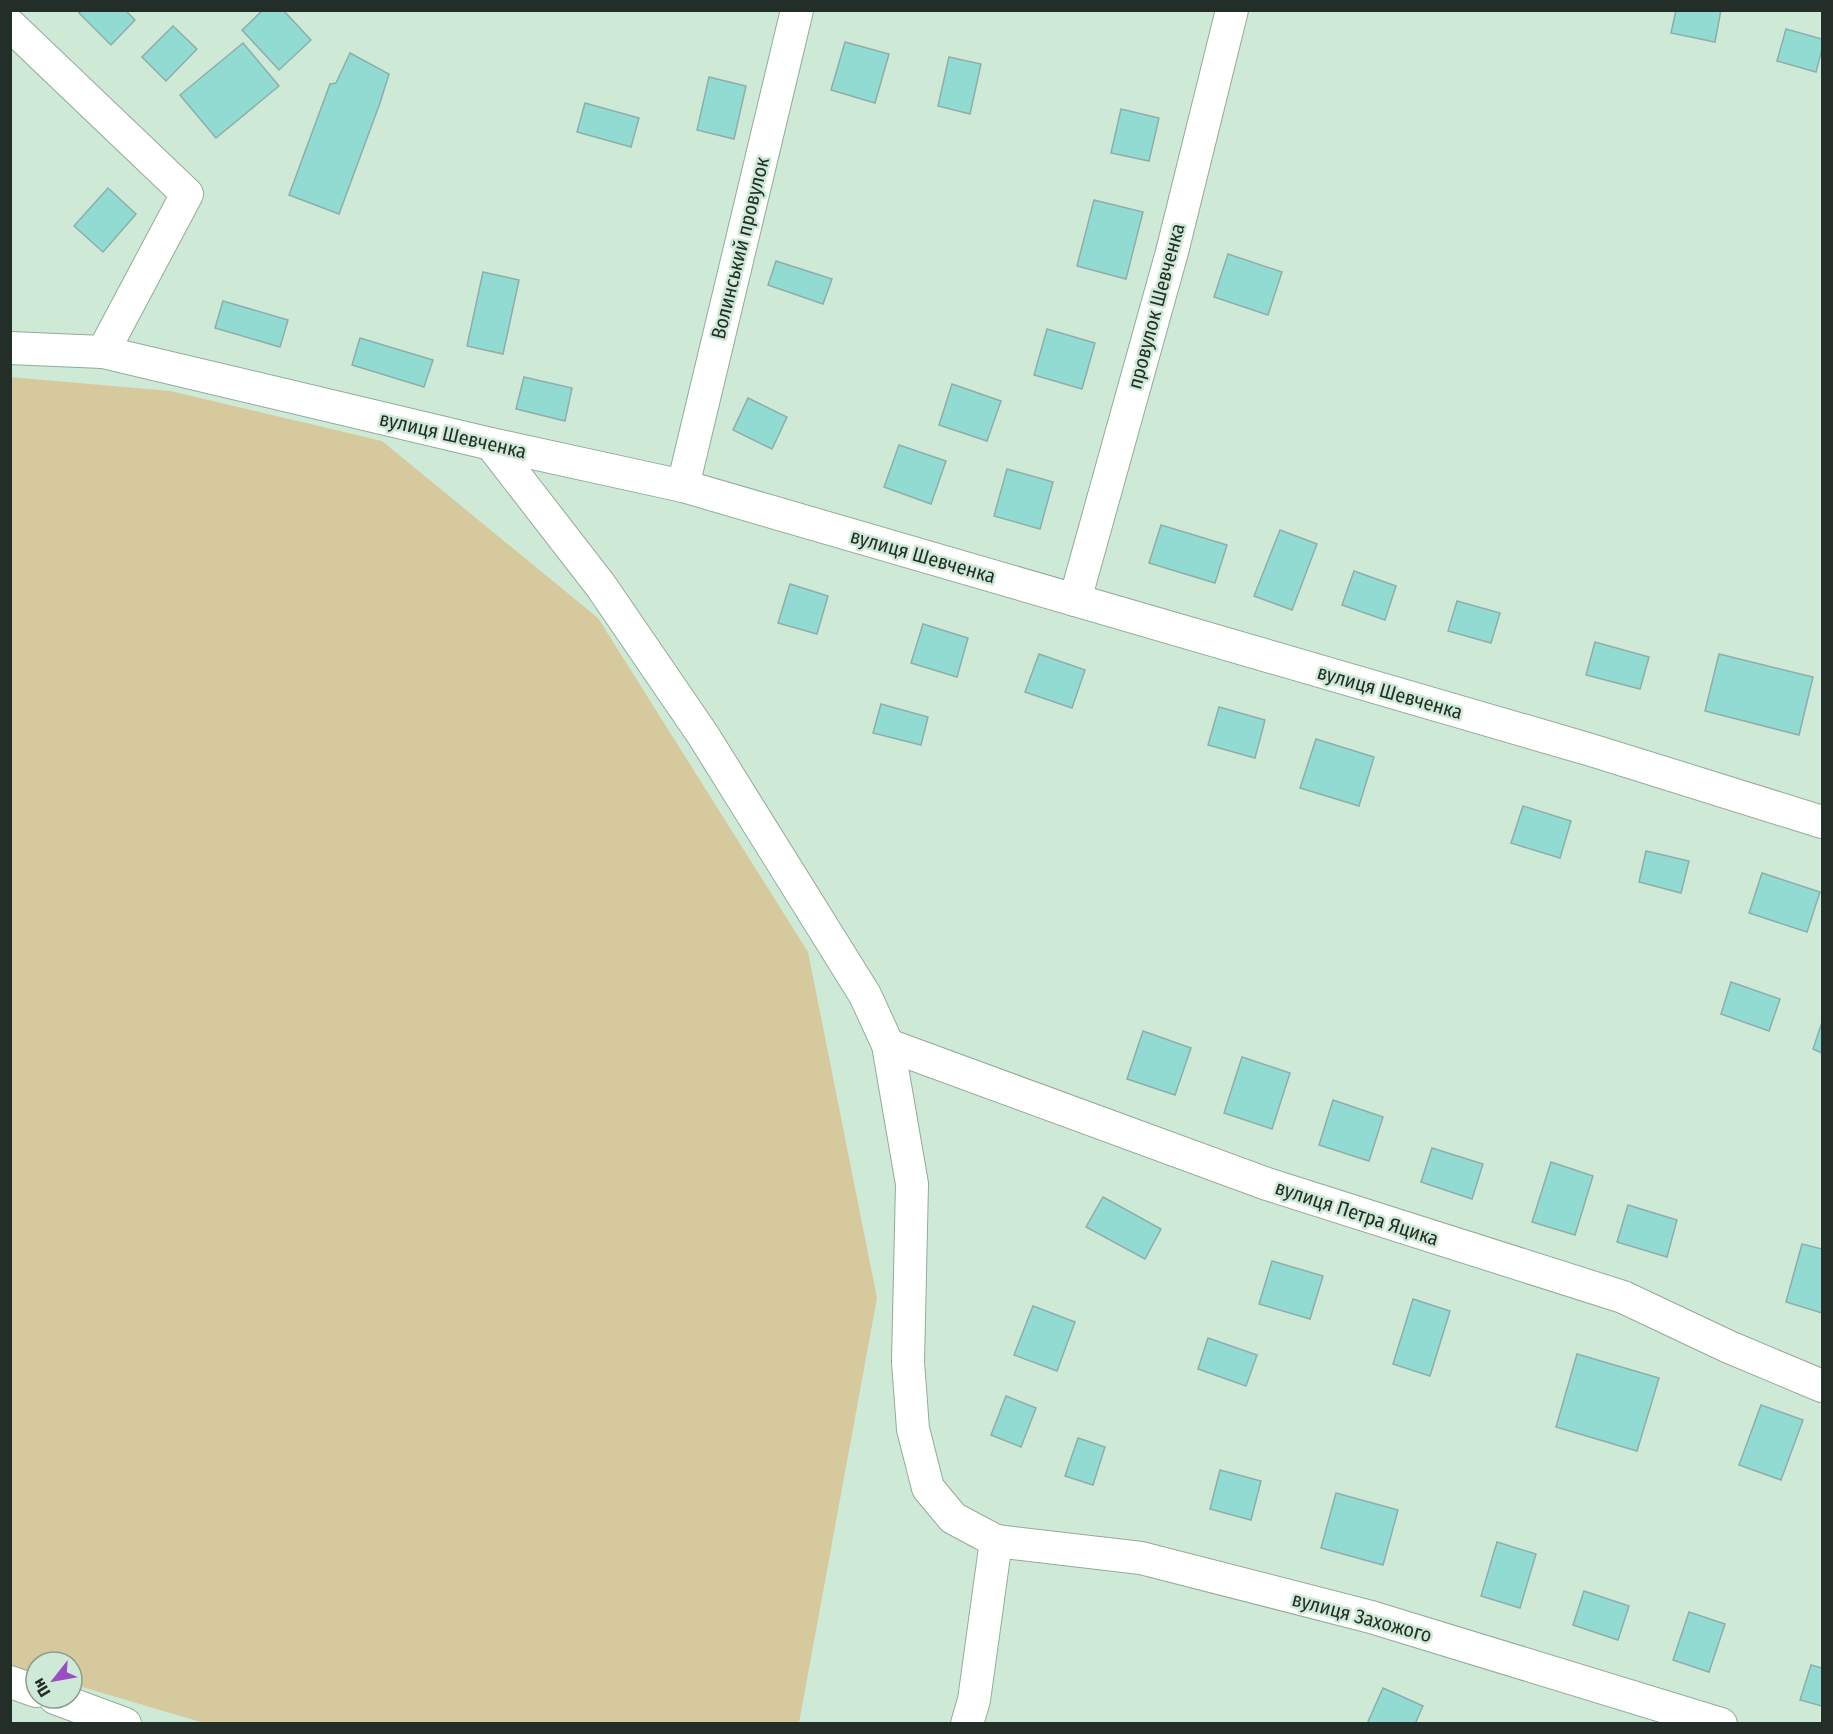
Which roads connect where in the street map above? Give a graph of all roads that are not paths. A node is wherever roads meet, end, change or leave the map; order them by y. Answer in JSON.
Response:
{"nodes":[{"id":1,"x":797,"y":10,"type":"edge"},
{"id":2,"x":1232,"y":10,"type":"edge"},
{"id":3,"x":10,"y":25,"type":"edge"},
{"id":4,"x":10,"y":348,"type":"edge"},
{"id":5,"x":103,"y":352,"type":"junction"},
{"id":6,"x":491,"y":444,"type":"junction"},
{"id":7,"x":683,"y":486,"type":"junction"},
{"id":8,"x":1075,"y":600,"type":"junction"},
{"id":9,"x":1822,"y":822,"type":"edge"},
{"id":10,"x":888,"y":1045,"type":"junction"},
{"id":11,"x":1822,"y":1386,"type":"edge"},
{"id":12,"x":996,"y":1541,"type":"junction"},
{"id":13,"x":84,"y":1709,"type":"edge"},
{"id":14,"x":125,"y":1724,"type":"edge"},
{"id":15,"x":967,"y":1724,"type":"edge"},
{"id":16,"x":1721,"y":1724,"type":"edge"}],
"edges":[{"from":1,"to":7,"type":"street","name":"Волинський провулок"},
{"from":2,"to":8,"type":"street","name":"провулок Шевченка"},
{"from":3,"to":5,"type":"street"},
{"from":4,"to":5,"type":"street","name":"вулиця Шевченка"},
{"from":5,"to":6,"type":"street","name":"вулиця Шевченка"},
{"from":6,"to":7,"type":"street","name":"вулиця Шевченка"},
{"from":6,"to":10,"type":"street"},
{"from":7,"to":8,"type":"street","name":"вулиця Шевченка"},
{"from":8,"to":9,"type":"street","name":"вулиця Шевченка"},
{"from":10,"to":11,"type":"street","name":"вулиця Петра Яцика"},
{"from":10,"to":12,"type":"street"},
{"from":12,"to":15,"type":"street"},
{"from":12,"to":16,"type":"street","name":"вулиця Захожого"},
{"from":13,"to":14,"type":"street"}]}
